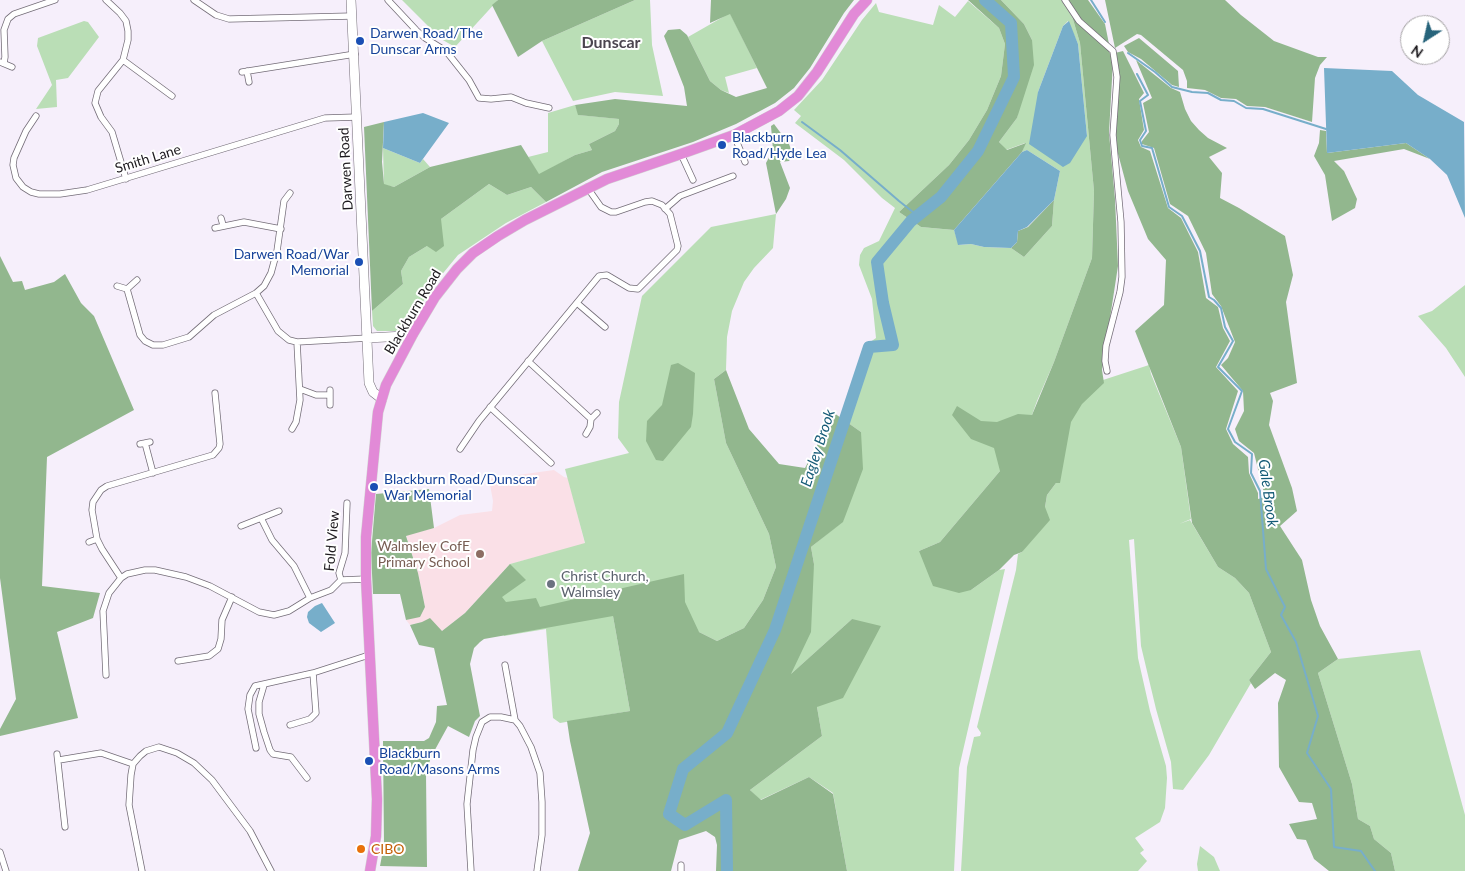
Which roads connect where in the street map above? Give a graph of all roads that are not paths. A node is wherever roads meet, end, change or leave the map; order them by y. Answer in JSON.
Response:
{"nodes":[{"id":1,"x":55,"y":0,"type":"edge"},
{"id":2,"x":106,"y":0,"type":"edge"},
{"id":3,"x":194,"y":0,"type":"edge"},
{"id":4,"x":351,"y":0,"type":"edge"},
{"id":5,"x":388,"y":0,"type":"edge"},
{"id":6,"x":867,"y":0,"type":"edge"},
{"id":7,"x":1064,"y":0,"type":"edge"},
{"id":8,"x":352,"y":16,"type":"junction"},
{"id":9,"x":355,"y":54,"type":"junction"},
{"id":10,"x":123,"y":60,"type":"junction"},
{"id":11,"x":2,"y":63,"type":"edge"},
{"id":12,"x":12,"y":67,"type":"dead end"},
{"id":13,"x":249,"y":82,"type":"dead end"},
{"id":14,"x":168,"y":102,"type":"dead end"},
{"id":15,"x":549,"y":108,"type":"dead end"},
{"id":16,"x":37,"y":116,"type":"dead end"},
{"id":17,"x":357,"y":117,"type":"junction"},
{"id":18,"x":734,"y":135,"type":"junction"},
{"id":19,"x":681,"y":154,"type":"junction"},
{"id":20,"x":745,"y":162,"type":"dead end"},
{"id":21,"x":732,"y":176,"type":"dead end"},
{"id":22,"x":126,"y":179,"type":"junction"},
{"id":23,"x":693,"y":180,"type":"dead end"},
{"id":24,"x":587,"y":187,"type":"junction"},
{"id":25,"x":290,"y":193,"type":"dead end"},
{"id":26,"x":666,"y":209,"type":"junction"},
{"id":27,"x":221,"y":218,"type":"dead end"},
{"id":28,"x":223,"y":225,"type":"junction"},
{"id":29,"x":215,"y":228,"type":"dead end"},
{"id":30,"x":281,"y":229,"type":"junction"},
{"id":31,"x":137,"y":280,"type":"dead end"},
{"id":32,"x":117,"y":286,"type":"dead end"},
{"id":33,"x":128,"y":289,"type":"junction"},
{"id":34,"x":256,"y":294,"type":"junction"},
{"id":35,"x":577,"y":303,"type":"junction"},
{"id":36,"x":604,"y":324,"type":"dead end"},
{"id":37,"x":413,"y":334,"type":"junction"},
{"id":38,"x":368,"y":338,"type":"junction"},
{"id":39,"x":297,"y":342,"type":"junction"},
{"id":40,"x":528,"y":361,"type":"junction"},
{"id":41,"x":1107,"y":371,"type":"dead end"},
{"id":42,"x":370,"y":374,"type":"junction"},
{"id":43,"x":386,"y":385,"type":"junction"},
{"id":44,"x":300,"y":389,"type":"junction"},
{"id":45,"x":215,"y":393,"type":"dead end"},
{"id":46,"x":382,"y":399,"type":"junction"},
{"id":47,"x":330,"y":405,"type":"dead end"},
{"id":48,"x":490,"y":407,"type":"junction"},
{"id":49,"x":598,"y":413,"type":"dead end"},
{"id":50,"x":591,"y":419,"type":"junction"},
{"id":51,"x":292,"y":429,"type":"dead end"},
{"id":52,"x":586,"y":434,"type":"dead end"},
{"id":53,"x":145,"y":443,"type":"dead end"},
{"id":54,"x":460,"y":449,"type":"dead end"},
{"id":55,"x":545,"y":458,"type":"junction"},
{"id":56,"x":550,"y":463,"type":"dead end"},
{"id":57,"x":540,"y":464,"type":"dead end"},
{"id":58,"x":153,"y":473,"type":"junction"},
{"id":59,"x":347,"y":503,"type":"dead end"},
{"id":60,"x":279,"y":510,"type":"dead end"},
{"id":61,"x":261,"y":518,"type":"junction"},
{"id":62,"x":242,"y":526,"type":"dead end"},
{"id":63,"x":97,"y":539,"type":"junction"},
{"id":64,"x":88,"y":542,"type":"dead end"},
{"id":65,"x":120,"y":578,"type":"junction"},
{"id":66,"x":366,"y":579,"type":"junction"},
{"id":67,"x":341,"y":580,"type":"junction"},
{"id":68,"x":232,"y":597,"type":"junction"},
{"id":69,"x":310,"y":598,"type":"junction"},
{"id":70,"x":184,"y":653,"type":"dead end"},
{"id":71,"x":369,"y":655,"type":"junction"},
{"id":72,"x":185,"y":660,"type":"junction"},
{"id":73,"x":178,"y":661,"type":"dead end"},
{"id":74,"x":506,"y":665,"type":"dead end"},
{"id":75,"x":313,"y":673,"type":"junction"},
{"id":76,"x":106,"y":675,"type":"dead end"},
{"id":77,"x":264,"y":685,"type":"junction"},
{"id":78,"x":515,"y":720,"type":"junction"},
{"id":79,"x":290,"y":725,"type":"dead end"},
{"id":80,"x":256,"y":748,"type":"dead end"},
{"id":81,"x":133,"y":764,"type":"junction"},
{"id":82,"x":307,"y":778,"type":"dead end"},
{"id":83,"x":65,"y":827,"type":"dead end"},
{"id":84,"x":0,"y":852,"type":"edge"},
{"id":85,"x":6,"y":871,"type":"edge"},
{"id":86,"x":142,"y":871,"type":"edge"},
{"id":87,"x":271,"y":871,"type":"edge"},
{"id":88,"x":370,"y":871,"type":"edge"},
{"id":89,"x":470,"y":871,"type":"edge"},
{"id":90,"x":537,"y":871,"type":"edge"}],
"edges":[{"from":1,"to":11,"type":"street"},
{"from":2,"to":10,"type":"street"},
{"from":3,"to":8,"type":"street"},
{"from":4,"to":8,"type":"main road","name":"Darwen Road"},
{"from":5,"to":15,"type":"street"},
{"from":6,"to":18,"type":"highway","name":"Blackburn Road"},
{"from":7,"to":41,"type":"street"},
{"from":8,"to":9,"type":"main road","name":"Darwen Road"},
{"from":9,"to":13,"type":"street"},
{"from":9,"to":17,"type":"main road","name":"Darwen Road"},
{"from":10,"to":14,"type":"street"},
{"from":10,"to":22,"type":"street"},
{"from":11,"to":12,"type":"street"},
{"from":16,"to":22,"type":"street","name":"Smith Lane"},
{"from":17,"to":22,"type":"street","name":"Smith Lane"},
{"from":17,"to":38,"type":"main road","name":"Darwen Road"},
{"from":18,"to":19,"type":"highway","name":"Blackburn Road"},
{"from":18,"to":20,"type":"street"},
{"from":19,"to":23,"type":"street"},
{"from":19,"to":24,"type":"highway","name":"Blackburn Road"},
{"from":21,"to":26,"type":"street"},
{"from":24,"to":26,"type":"street"},
{"from":24,"to":37,"type":"highway","name":"Blackburn Road"},
{"from":25,"to":30,"type":"street"},
{"from":26,"to":35,"type":"street"},
{"from":27,"to":28,"type":"street"},
{"from":28,"to":29,"type":"street"},
{"from":28,"to":30,"type":"street"},
{"from":30,"to":34,"type":"street"},
{"from":31,"to":33,"type":"street"},
{"from":32,"to":33,"type":"street"},
{"from":33,"to":34,"type":"street"},
{"from":34,"to":39,"type":"street"},
{"from":35,"to":36,"type":"street"},
{"from":35,"to":40,"type":"street"},
{"from":37,"to":38,"type":"main road"},
{"from":37,"to":43,"type":"highway","name":"Blackburn Road"},
{"from":38,"to":39,"type":"street"},
{"from":38,"to":42,"type":"main road","name":"Darwen Road"},
{"from":39,"to":44,"type":"street"},
{"from":40,"to":48,"type":"street"},
{"from":40,"to":50,"type":"street"},
{"from":42,"to":43,"type":"main road"},
{"from":42,"to":46,"type":"main road","name":"Darwen Road"},
{"from":43,"to":46,"type":"highway","name":"Blackburn Road"},
{"from":44,"to":47,"type":"street"},
{"from":44,"to":51,"type":"street"},
{"from":45,"to":58,"type":"street"},
{"from":46,"to":66,"type":"highway","name":"Blackburn Road"},
{"from":48,"to":54,"type":"street"},
{"from":48,"to":55,"type":"street"},
{"from":49,"to":50,"type":"street"},
{"from":50,"to":52,"type":"street"},
{"from":53,"to":58,"type":"street"},
{"from":55,"to":56,"type":"street"},
{"from":55,"to":57,"type":"street"},
{"from":58,"to":63,"type":"street"},
{"from":59,"to":67,"type":"street","name":"Fold View"},
{"from":60,"to":61,"type":"street"},
{"from":61,"to":62,"type":"street"},
{"from":61,"to":69,"type":"street"},
{"from":63,"to":64,"type":"street"},
{"from":63,"to":65,"type":"street"},
{"from":65,"to":68,"type":"street"},
{"from":65,"to":76,"type":"street"},
{"from":66,"to":67,"type":"street"},
{"from":66,"to":71,"type":"highway","name":"Blackburn Road"},
{"from":67,"to":69,"type":"street"},
{"from":68,"to":69,"type":"street"},
{"from":68,"to":72,"type":"street"},
{"from":70,"to":72,"type":"street"},
{"from":71,"to":75,"type":"street"},
{"from":71,"to":88,"type":"highway","name":"Blackburn Road"},
{"from":72,"to":73,"type":"street"},
{"from":74,"to":78,"type":"street"},
{"from":75,"to":77,"type":"street"},
{"from":75,"to":79,"type":"street"},
{"from":77,"to":80,"type":"street"},
{"from":77,"to":82,"type":"street"},
{"from":78,"to":89,"type":"street"},
{"from":78,"to":90,"type":"street"},
{"from":81,"to":83,"type":"street"},
{"from":81,"to":86,"type":"street"},
{"from":81,"to":87,"type":"street"},
{"from":84,"to":85,"type":"street"}]}
